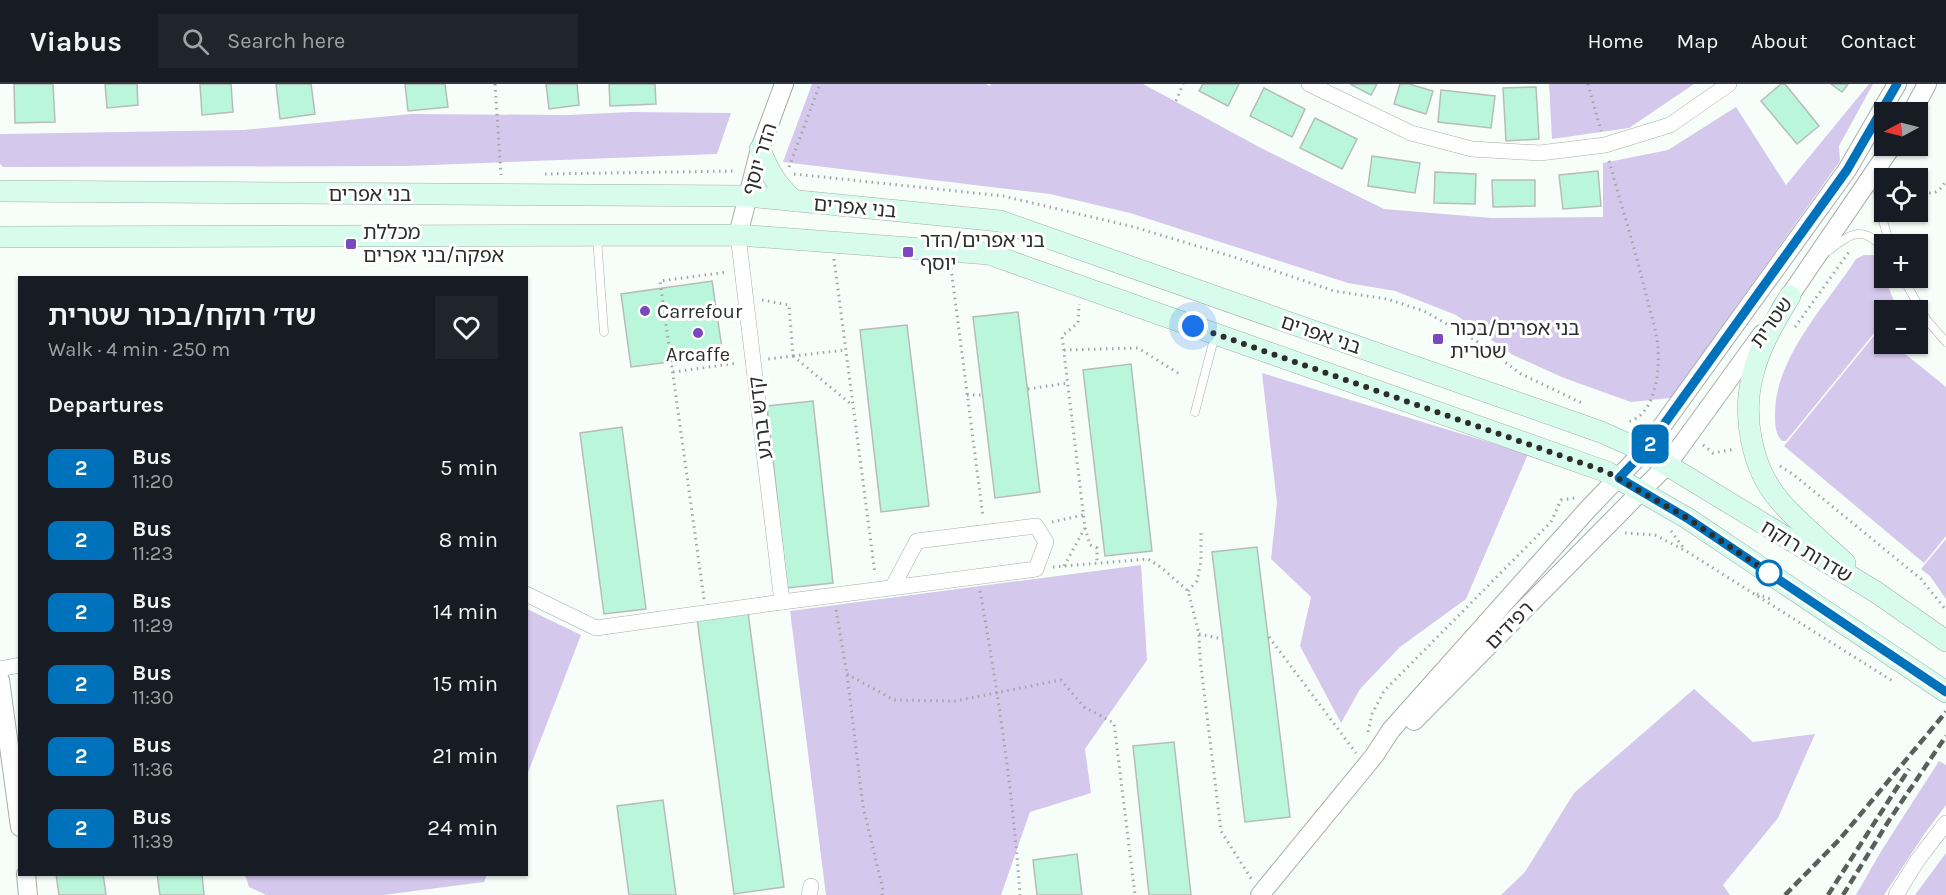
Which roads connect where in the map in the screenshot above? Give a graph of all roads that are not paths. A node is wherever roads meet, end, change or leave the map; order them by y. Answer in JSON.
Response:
{"nodes":[{"id":1,"x":784,"y":84,"type":"edge"},
{"id":2,"x":1309,"y":84,"type":"edge"},
{"id":3,"x":1729,"y":84,"type":"edge"},
{"id":4,"x":1898,"y":84,"type":"edge"},
{"id":5,"x":1927,"y":84,"type":"edge"},
{"id":6,"x":1917,"y":102,"type":"edge"},
{"id":7,"x":760,"y":149,"type":"junction"},
{"id":8,"x":1886,"y":156,"type":"edge"},
{"id":9,"x":1878,"y":168,"type":"edge"},
{"id":10,"x":1874,"y":174,"type":"edge"},
{"id":11,"x":5,"y":188,"type":"edge"},
{"id":12,"x":748,"y":196,"type":"junction"},
{"id":13,"x":794,"y":201,"type":"junction"},
{"id":14,"x":597,"y":235,"type":"junction"},
{"id":15,"x":738,"y":235,"type":"junction"},
{"id":16,"x":0,"y":237,"type":"edge"},
{"id":17,"x":1874,"y":239,"type":"edge"},
{"id":18,"x":1817,"y":258,"type":"junction"},
{"id":19,"x":1909,"y":288,"type":"edge"},
{"id":20,"x":1790,"y":296,"type":"junction"},
{"id":21,"x":604,"y":332,"type":"dead end"},
{"id":22,"x":1215,"y":333,"type":"junction"},
{"id":23,"x":1946,"y":342,"type":"edge"},
{"id":24,"x":1195,"y":412,"type":"dead end"},
{"id":25,"x":1644,"y":452,"type":"junction"},
{"id":26,"x":1667,"y":465,"type":"junction"},
{"id":27,"x":1619,"y":478,"type":"junction"},
{"id":28,"x":1639,"y":491,"type":"junction"},
{"id":29,"x":885,"y":589,"type":"junction"},
{"id":30,"x":1875,"y":592,"type":"junction"},
{"id":31,"x":528,"y":595,"type":"edge"},
{"id":32,"x":782,"y":602,"type":"junction"},
{"id":33,"x":1946,"y":641,"type":"edge"},
{"id":34,"x":18,"y":665,"type":"edge"},
{"id":35,"x":0,"y":669,"type":"edge"},
{"id":36,"x":0,"y":680,"type":"edge"},
{"id":37,"x":1946,"y":692,"type":"edge"},
{"id":38,"x":1370,"y":760,"type":"junction"},
{"id":39,"x":18,"y":812,"type":"edge"},
{"id":40,"x":1946,"y":824,"type":"edge"},
{"id":41,"x":26,"y":876,"type":"edge"},
{"id":42,"x":1260,"y":894,"type":"edge"},
{"id":43,"x":28,"y":895,"type":"edge"},
{"id":44,"x":1896,"y":895,"type":"edge"}],
"edges":[{"from":1,"to":7,"type":"street","name":"הדר יוסף"},
{"from":2,"to":3,"type":"street"},
{"from":4,"to":25,"type":"street","name":"שטרית"},
{"from":5,"to":6,"type":"street"},
{"from":7,"to":12,"type":"street","name":"הדר יוסף"},
{"from":7,"to":13,"type":"main road"},
{"from":8,"to":9,"type":"street","name":"שטרית"},
{"from":10,"to":18,"type":"street","name":"שטרית"},
{"from":11,"to":12,"type":"main road","name":"בני אפרים"},
{"from":12,"to":13,"type":"main road","name":"בני אפרים"},
{"from":12,"to":15,"type":"street","name":"הדר יוסף"},
{"from":13,"to":25,"type":"main road","name":"בני אפרים"},
{"from":14,"to":15,"type":"main road","name":"בני אפרים"},
{"from":14,"to":16,"type":"main road","name":"בני אפרים"},
{"from":14,"to":21,"type":"lane"},
{"from":15,"to":22,"type":"main road","name":"בני אפרים"},
{"from":15,"to":32,"type":"street","name":"קדש ברנע"},
{"from":17,"to":18,"type":"lane"},
{"from":18,"to":20,"type":"street","name":"שטרית"},
{"from":19,"to":23,"type":"lane"},
{"from":20,"to":26,"type":"street","name":"שטרית"},
{"from":20,"to":30,"type":"main road"},
{"from":22,"to":24,"type":"lane"},
{"from":22,"to":27,"type":"main road","name":"בני אפרים"},
{"from":25,"to":26,"type":"main road","name":"בני אפרים"},
{"from":25,"to":27,"type":"street","name":"שטרית"},
{"from":26,"to":28,"type":"street","name":"שטרית"},
{"from":26,"to":30,"type":"main road","name":"שדרות רוקח"},
{"from":27,"to":28,"type":"main road","name":"בני אפרים"},
{"from":27,"to":38,"type":"street","name":"רפידים"},
{"from":28,"to":37,"type":"main road","name":"שדרות רוקח"},
{"from":28,"to":38,"type":"street","name":"רפידים"},
{"from":29,"to":29,"type":"street"},
{"from":29,"to":32,"type":"street"},
{"from":30,"to":33,"type":"main road","name":"שדרות רוקח"},
{"from":31,"to":32,"type":"street"},
{"from":34,"to":35,"type":"street"},
{"from":36,"to":39,"type":"street"},
{"from":38,"to":42,"type":"street","name":"רפידים"},
{"from":40,"to":44,"type":"street"},
{"from":41,"to":43,"type":"street"}]}
